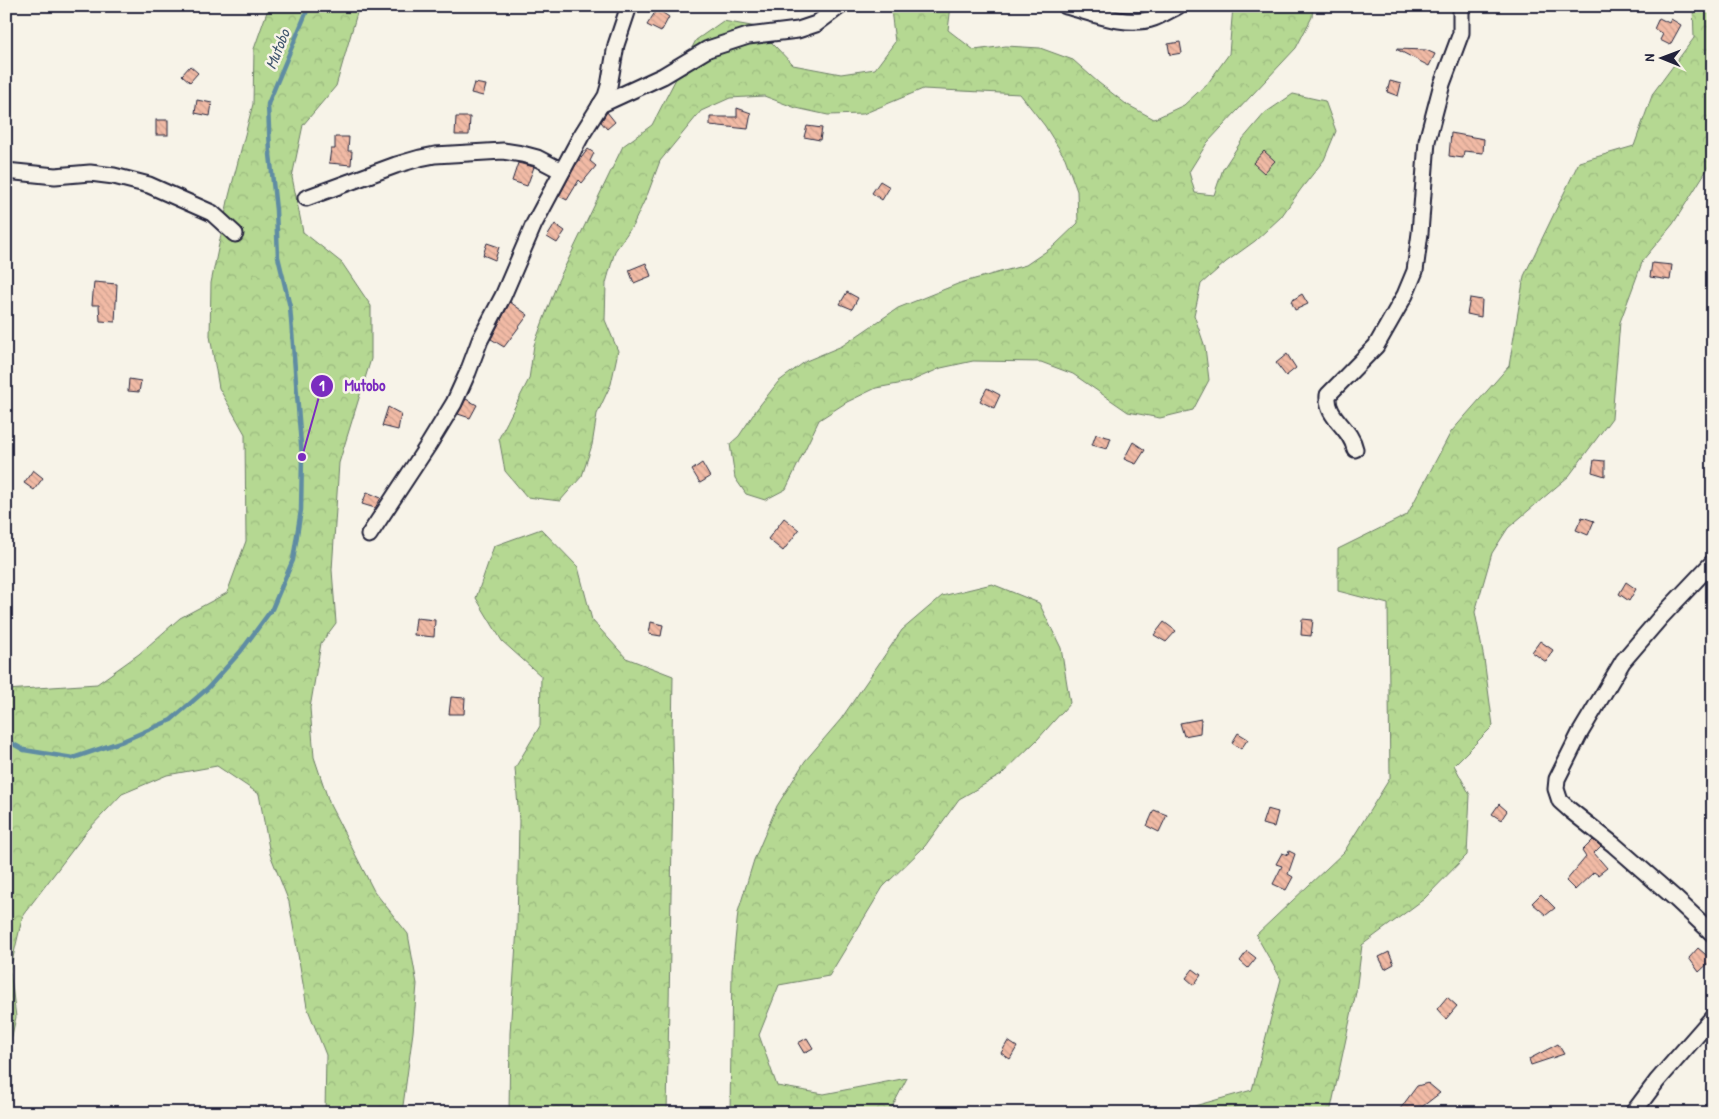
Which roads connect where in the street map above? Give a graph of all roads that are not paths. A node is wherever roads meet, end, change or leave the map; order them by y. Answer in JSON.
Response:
{"nodes":[{"id":1,"x":629,"y":6,"type":"edge"},
{"id":2,"x":840,"y":6,"type":"edge"},
{"id":3,"x":1066,"y":6,"type":"edge"},
{"id":4,"x":1178,"y":6,"type":"edge"},
{"id":5,"x":1461,"y":6,"type":"edge"},
{"id":6,"x":600,"y":105,"type":"junction"},
{"id":7,"x":562,"y":170,"type":"junction"},
{"id":8,"x":6,"y":171,"type":"edge"},
{"id":9,"x":306,"y":198,"type":"dead end"},
{"id":10,"x":235,"y":234,"type":"dead end"},
{"id":11,"x":1355,"y":449,"type":"dead end"},
{"id":12,"x":369,"y":535,"type":"dead end"},
{"id":13,"x":1713,"y":562,"type":"edge"},
{"id":14,"x":1713,"y":934,"type":"edge"},
{"id":15,"x":1713,"y":1017,"type":"edge"},
{"id":16,"x":1633,"y":1113,"type":"edge"}],
"edges":[{"from":1,"to":6,"type":"street"},
{"from":2,"to":6,"type":"street"},
{"from":3,"to":4,"type":"street"},
{"from":5,"to":11,"type":"street"},
{"from":6,"to":7,"type":"street"},
{"from":7,"to":9,"type":"street"},
{"from":7,"to":12,"type":"street"},
{"from":8,"to":10,"type":"street"},
{"from":13,"to":14,"type":"street"},
{"from":15,"to":16,"type":"street"}]}
